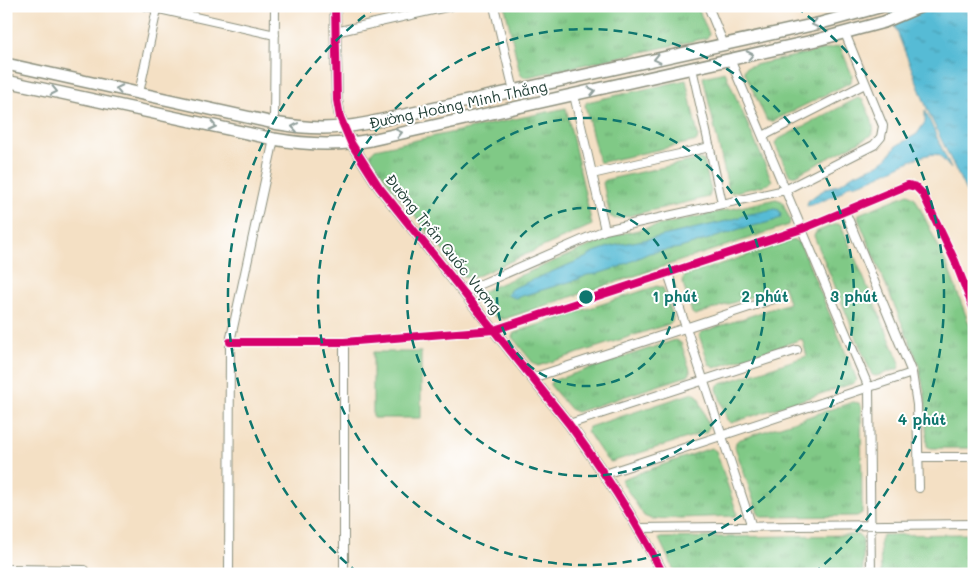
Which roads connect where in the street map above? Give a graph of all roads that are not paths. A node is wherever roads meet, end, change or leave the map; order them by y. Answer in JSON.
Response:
{"nodes":[{"id":1,"x":146,"y":6,"type":"edge"},
{"id":2,"x":275,"y":6,"type":"edge"},
{"id":3,"x":335,"y":6,"type":"edge"},
{"id":4,"x":451,"y":6,"type":"edge"},
{"id":5,"x":494,"y":6,"type":"edge"},
{"id":6,"x":708,"y":6,"type":"edge"},
{"id":7,"x":922,"y":6,"type":"edge"},
{"id":8,"x":881,"y":7,"type":"edge"},
{"id":9,"x":157,"y":9,"type":"junction"},
{"id":10,"x":335,"y":32,"type":"junction"},
{"id":11,"x":845,"y":33,"type":"junction"},
{"id":12,"x":275,"y":36,"type":"junction"},
{"id":13,"x":724,"y":44,"type":"junction"},
{"id":14,"x":730,"y":60,"type":"junction"},
{"id":15,"x":6,"y":64,"type":"edge"},
{"id":16,"x":692,"y":68,"type":"junction"},
{"id":17,"x":6,"y":80,"type":"edge"},
{"id":18,"x":865,"y":84,"type":"junction"},
{"id":19,"x":514,"y":91,"type":"junction"},
{"id":20,"x":139,"y":93,"type":"junction"},
{"id":21,"x":574,"y":95,"type":"junction"},
{"id":22,"x":517,"y":107,"type":"junction"},
{"id":23,"x":135,"y":109,"type":"junction"},
{"id":24,"x":274,"y":123,"type":"junction"},
{"id":25,"x":344,"y":128,"type":"junction"},
{"id":26,"x":763,"y":136,"type":"junction"},
{"id":27,"x":274,"y":139,"type":"junction"},
{"id":28,"x":351,"y":143,"type":"junction"},
{"id":29,"x":710,"y":147,"type":"junction"},
{"id":30,"x":592,"y":174,"type":"junction"},
{"id":31,"x":785,"y":190,"type":"junction"},
{"id":32,"x":722,"y":203,"type":"junction"},
{"id":33,"x":845,"y":211,"type":"junction"},
{"id":34,"x":802,"y":229,"type":"junction"},
{"id":35,"x":605,"y":230,"type":"junction"},
{"id":36,"x":668,"y":273,"type":"junction"},
{"id":37,"x":463,"y":292,"type":"junction"},
{"id":38,"x":780,"y":297,"type":"dead end"},
{"id":39,"x":974,"y":310,"type":"edge"},
{"id":40,"x":686,"y":327,"type":"junction"},
{"id":41,"x":494,"y":330,"type":"junction"},
{"id":42,"x":230,"y":342,"type":"junction"},
{"id":43,"x":344,"y":342,"type":"junction"},
{"id":44,"x":797,"y":350,"type":"dead end"},
{"id":45,"x":912,"y":373,"type":"junction"},
{"id":46,"x":532,"y":378,"type":"junction"},
{"id":47,"x":704,"y":380,"type":"junction"},
{"id":48,"x":869,"y":388,"type":"junction"},
{"id":49,"x":569,"y":424,"type":"junction"},
{"id":50,"x":722,"y":436,"type":"junction"},
{"id":51,"x":918,"y":457,"type":"junction"},
{"id":52,"x":974,"y":457,"type":"edge"},
{"id":53,"x":605,"y":474,"type":"junction"},
{"id":54,"x":919,"y":488,"type":"dead end"},
{"id":55,"x":974,"y":524,"type":"edge"},
{"id":56,"x":871,"y":526,"type":"junction"},
{"id":57,"x":752,"y":527,"type":"junction"},
{"id":58,"x":638,"y":528,"type":"junction"},
{"id":59,"x":6,"y":569,"type":"edge"},
{"id":60,"x":84,"y":570,"type":"dead end"},
{"id":61,"x":229,"y":574,"type":"edge"},
{"id":62,"x":344,"y":574,"type":"edge"},
{"id":63,"x":663,"y":574,"type":"edge"},
{"id":64,"x":871,"y":574,"type":"edge"}],
"edges":[{"from":1,"to":9,"type":"street"},
{"from":2,"to":12,"type":"street"},
{"from":3,"to":10,"type":"street","name":"Đường Trần Quốc Vượng"},
{"from":4,"to":10,"type":"street"},
{"from":5,"to":19,"type":"street"},
{"from":6,"to":13,"type":"street"},
{"from":7,"to":11,"type":"main road","name":"Đường Hoàng Minh Thắng"},
{"from":8,"to":13,"type":"main road","name":"Đường Hoàng Minh Thắng","one_way":true},
{"from":9,"to":12,"type":"street"},
{"from":9,"to":20,"type":"street"},
{"from":10,"to":25,"type":"street","name":"Đường Trần Quốc Vượng"},
{"from":14,"to":11,"type":"main road","name":"Đường Hoàng Minh Thắng","one_way":true},
{"from":11,"to":18,"type":"street"},
{"from":12,"to":24,"type":"street"},
{"from":13,"to":14,"type":"main road"},
{"from":13,"to":19,"type":"main road","name":"Đường Hoàng Minh Thắng","one_way":true},
{"from":14,"to":16,"type":"main road","name":"Đường Hoàng Minh Thắng"},
{"from":14,"to":26,"type":"street"},
{"from":20,"to":15,"type":"main road","name":"Đường Hoàng Minh Thắng","one_way":true},
{"from":21,"to":16,"type":"main road","name":"Đường Hoàng Minh Thắng","one_way":true},
{"from":16,"to":29,"type":"street"},
{"from":17,"to":23,"type":"main road","name":"Đường Hoàng Minh Thắng","one_way":true},
{"from":18,"to":26,"type":"street"},
{"from":18,"to":31,"type":"street"},
{"from":19,"to":22,"type":"main road"},
{"from":19,"to":25,"type":"main road","name":"Đường Hoàng Minh Thắng"},
{"from":20,"to":23,"type":"main road"},
{"from":20,"to":24,"type":"main road","name":"Đường Hoàng Minh Thắng"},
{"from":21,"to":22,"type":"main road","name":"Đường Hoàng Minh Thắng"},
{"from":21,"to":30,"type":"street"},
{"from":28,"to":22,"type":"main road","name":"Đường Hoàng Minh Thắng","one_way":true},
{"from":23,"to":27,"type":"main road","name":"Đường Hoàng Minh Thắng","one_way":true},
{"from":25,"to":24,"type":"main road","name":"Đường Hoàng Minh Thắng","one_way":true},
{"from":25,"to":28,"type":"street","name":"Đường Trần Quốc Vượng"},
{"from":26,"to":31,"type":"street"},
{"from":27,"to":28,"type":"main road","name":"Đường Hoàng Minh Thắng"},
{"from":27,"to":42,"type":"street"},
{"from":28,"to":37,"type":"street","name":"Đường Trần Quốc Vượng"},
{"from":29,"to":30,"type":"street"},
{"from":29,"to":32,"type":"street"},
{"from":30,"to":35,"type":"street"},
{"from":31,"to":32,"type":"street"},
{"from":31,"to":34,"type":"street"},
{"from":32,"to":35,"type":"street"},
{"from":33,"to":34,"type":"street"},
{"from":33,"to":39,"type":"street"},
{"from":33,"to":45,"type":"street"},
{"from":34,"to":36,"type":"street"},
{"from":34,"to":48,"type":"street"},
{"from":35,"to":37,"type":"street"},
{"from":36,"to":40,"type":"street"},
{"from":36,"to":41,"type":"street"},
{"from":37,"to":41,"type":"street","name":"Đường Trần Quốc Vượng"},
{"from":38,"to":40,"type":"street"},
{"from":40,"to":46,"type":"street"},
{"from":40,"to":47,"type":"street"},
{"from":41,"to":43,"type":"street"},
{"from":41,"to":46,"type":"street","name":"Đường Trần Quốc Vượng"},
{"from":42,"to":43,"type":"street"},
{"from":42,"to":61,"type":"street"},
{"from":43,"to":62,"type":"street"},
{"from":44,"to":47,"type":"street"},
{"from":45,"to":48,"type":"street"},
{"from":45,"to":51,"type":"street"},
{"from":46,"to":49,"type":"street","name":"Đường Trần Quốc Vượng"},
{"from":47,"to":49,"type":"street"},
{"from":47,"to":50,"type":"street"},
{"from":48,"to":50,"type":"street"},
{"from":48,"to":56,"type":"street"},
{"from":49,"to":53,"type":"street","name":"Đường Trần Quốc Vượng"},
{"from":50,"to":53,"type":"street"},
{"from":50,"to":57,"type":"street"},
{"from":51,"to":52,"type":"street"},
{"from":51,"to":54,"type":"street"},
{"from":53,"to":58,"type":"street","name":"Đường Trần Quốc Vượng"},
{"from":55,"to":56,"type":"street"},
{"from":56,"to":57,"type":"street"},
{"from":56,"to":64,"type":"street"},
{"from":57,"to":58,"type":"street"},
{"from":58,"to":63,"type":"street","name":"Đường Trần Quốc Vượng"},
{"from":59,"to":60,"type":"street"}]}
